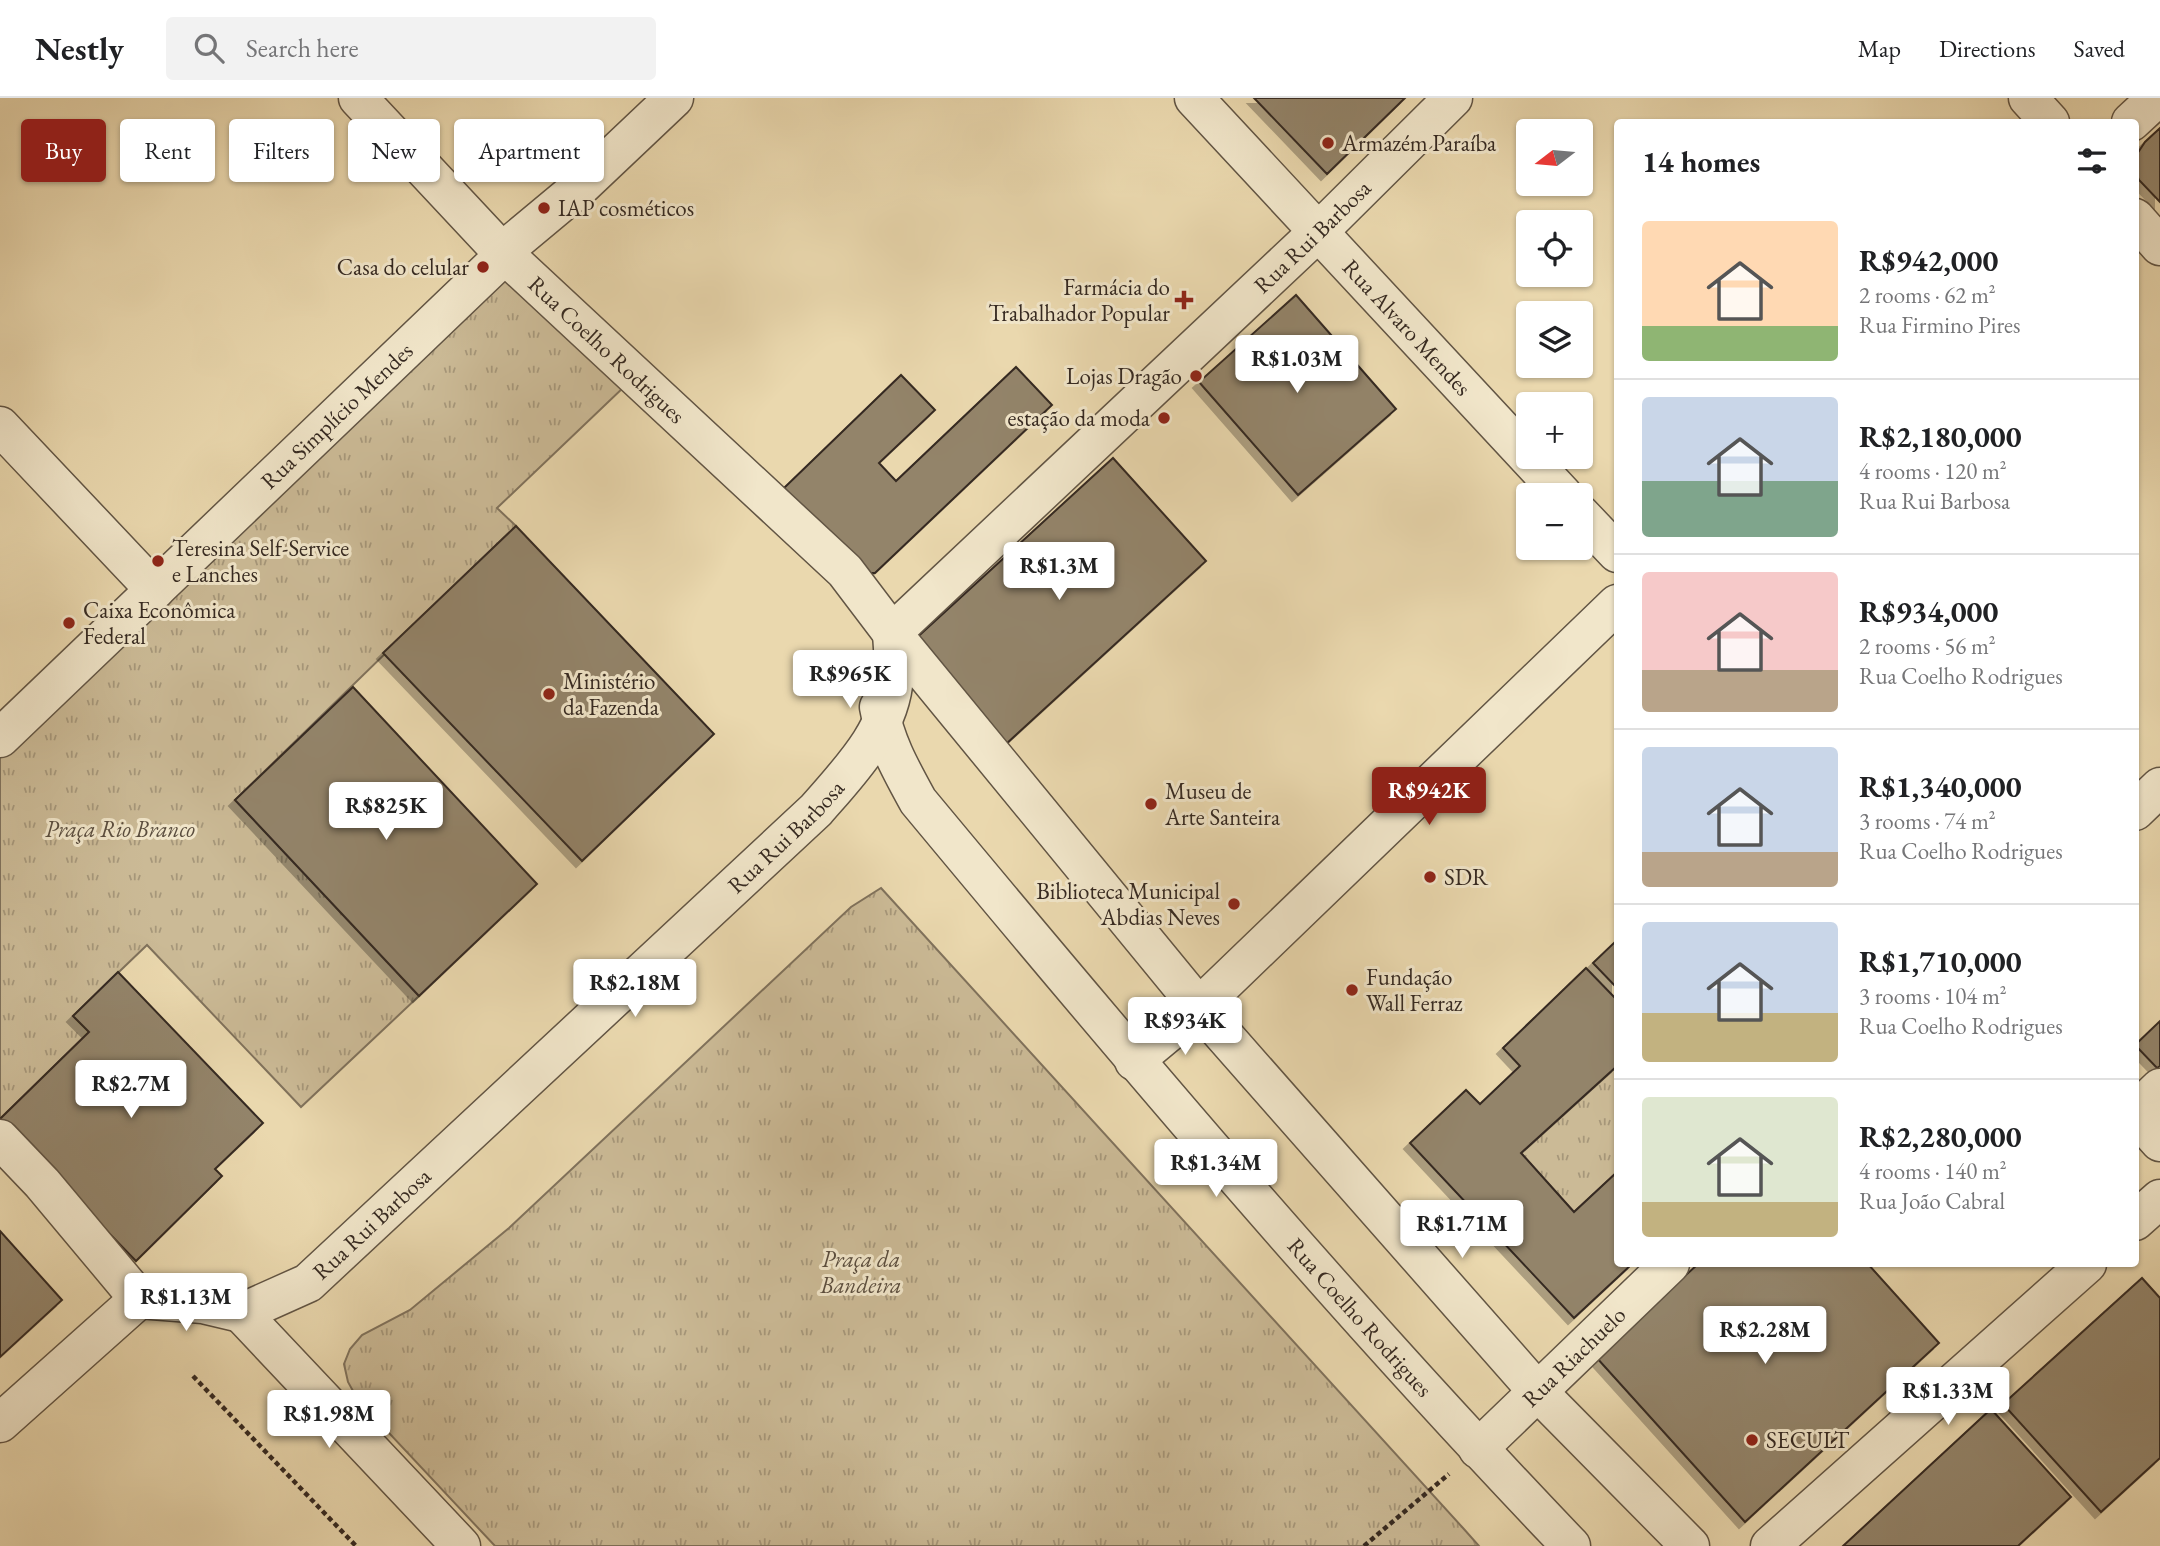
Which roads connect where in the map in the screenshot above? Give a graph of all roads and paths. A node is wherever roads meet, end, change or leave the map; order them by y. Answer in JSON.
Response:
{"nodes":[{"id":1,"x":358,"y":98,"type":"edge"},
{"id":2,"x":674,"y":98,"type":"edge"},
{"id":3,"x":1194,"y":98,"type":"edge"},
{"id":4,"x":1453,"y":98,"type":"edge"},
{"id":5,"x":2028,"y":98,"type":"edge"},
{"id":6,"x":2157,"y":98,"type":"edge"},
{"id":7,"x":2047,"y":119,"type":"edge"},
{"id":8,"x":2134,"y":119,"type":"edge"},
{"id":9,"x":2139,"y":222,"type":"edge"},
{"id":10,"x":1319,"y":231,"type":"junction"},
{"id":11,"x":2160,"y":246,"type":"edge"},
{"id":12,"x":502,"y":252,"type":"junction"},
{"id":13,"x":0,"y":426,"type":"edge"},
{"id":14,"x":1552,"y":483,"type":"edge"},
{"id":15,"x":1593,"y":528,"type":"edge"},
{"id":16,"x":1614,"y":550,"type":"edge"},
{"id":17,"x":155,"y":590,"type":"junction"},
{"id":18,"x":861,"y":593,"type":"junction"},
{"id":19,"x":1614,"y":607,"type":"edge"},
{"id":20,"x":892,"y":633,"type":"junction"},
{"id":21,"x":882,"y":724,"type":"junction"},
{"id":22,"x":0,"y":738,"type":"edge"},
{"id":23,"x":2160,"y":787,"type":"edge"},
{"id":24,"x":2139,"y":807,"type":"edge"},
{"id":25,"x":1199,"y":1007,"type":"junction"},
{"id":26,"x":1134,"y":1061,"type":"junction"},
{"id":27,"x":2160,"y":1088,"type":"edge"},
{"id":28,"x":2139,"y":1109,"type":"edge"},
{"id":29,"x":2139,"y":1118,"type":"edge"},
{"id":30,"x":0,"y":1139,"type":"edge"},
{"id":31,"x":2160,"y":1142,"type":"edge"},
{"id":32,"x":2160,"y":1199,"type":"edge"},
{"id":33,"x":2139,"y":1217,"type":"edge"},
{"id":34,"x":1667,"y":1267,"type":"edge"},
{"id":35,"x":2084,"y":1267,"type":"edge"},
{"id":36,"x":139,"y":1299,"type":"junction"},
{"id":37,"x":241,"y":1313,"type":"junction"},
{"id":38,"x":193,"y":1376,"type":"dead end"},
{"id":39,"x":1538,"y":1392,"type":"junction"},
{"id":40,"x":0,"y":1423,"type":"edge"},
{"id":41,"x":1478,"y":1449,"type":"junction"},
{"id":42,"x":356,"y":1546,"type":"edge"},
{"id":43,"x":461,"y":1546,"type":"edge"},
{"id":44,"x":1364,"y":1546,"type":"edge"},
{"id":45,"x":1571,"y":1546,"type":"edge"},
{"id":46,"x":1690,"y":1546,"type":"edge"},
{"id":47,"x":1770,"y":1546,"type":"edge"}],
"edges":[{"from":1,"to":12,"type":"street","name":"Rua Coelho Rodrigues"},
{"from":2,"to":12,"type":"street","name":"Rua Simplício Mendes"},
{"from":3,"to":10,"type":"street","name":"Rua Alvaro Mendes"},
{"from":4,"to":10,"type":"street","name":"Rua Rui Barbosa"},
{"from":5,"to":7,"type":"street"},
{"from":6,"to":8,"type":"street"},
{"from":9,"to":11,"type":"street"},
{"from":10,"to":14,"type":"street","name":"Rua Alvaro Mendes"},
{"from":10,"to":20,"type":"street","name":"Rua Rui Barbosa"},
{"from":12,"to":17,"type":"street","name":"Rua Simplício Mendes"},
{"from":12,"to":18,"type":"street","name":"Rua Coelho Rodrigues"},
{"from":13,"to":17,"type":"street"},
{"from":15,"to":16,"type":"street"},
{"from":17,"to":22,"type":"street","name":"Rua Simplício Mendes"},
{"from":18,"to":20,"type":"street","name":"Rua Coelho Rodrigues"},
{"from":18,"to":21,"type":"street","name":"Rua Coelho Rodrigues"},
{"from":19,"to":25,"type":"street"},
{"from":20,"to":21,"type":"street","name":"Rua Rui Barbosa"},
{"from":20,"to":25,"type":"street","name":"Rua Coelho Rodrigues"},
{"from":21,"to":26,"type":"street","name":"Rua Coelho Rodrigues"},
{"from":21,"to":37,"type":"street","name":"Rua Rui Barbosa"},
{"from":23,"to":24,"type":"street"},
{"from":25,"to":26,"type":"street"},
{"from":25,"to":39,"type":"street"},
{"from":26,"to":41,"type":"street","name":"Rua Coelho Rodrigues"},
{"from":27,"to":28,"type":"street"},
{"from":29,"to":31,"type":"street"},
{"from":30,"to":36,"type":"street"},
{"from":32,"to":33,"type":"street"},
{"from":34,"to":39,"type":"street","name":"Rua Riachuelo"},
{"from":35,"to":47,"type":"street"},
{"from":36,"to":37,"type":"street"},
{"from":36,"to":40,"type":"street"},
{"from":37,"to":43,"type":"street"},
{"from":38,"to":42,"type":"path"},
{"from":39,"to":41,"type":"street","name":"Rua Riachuelo"},
{"from":39,"to":46,"type":"street"},
{"from":41,"to":44,"type":"path"},
{"from":41,"to":45,"type":"street","name":"Rua Coelho Rodrigues"}]}
